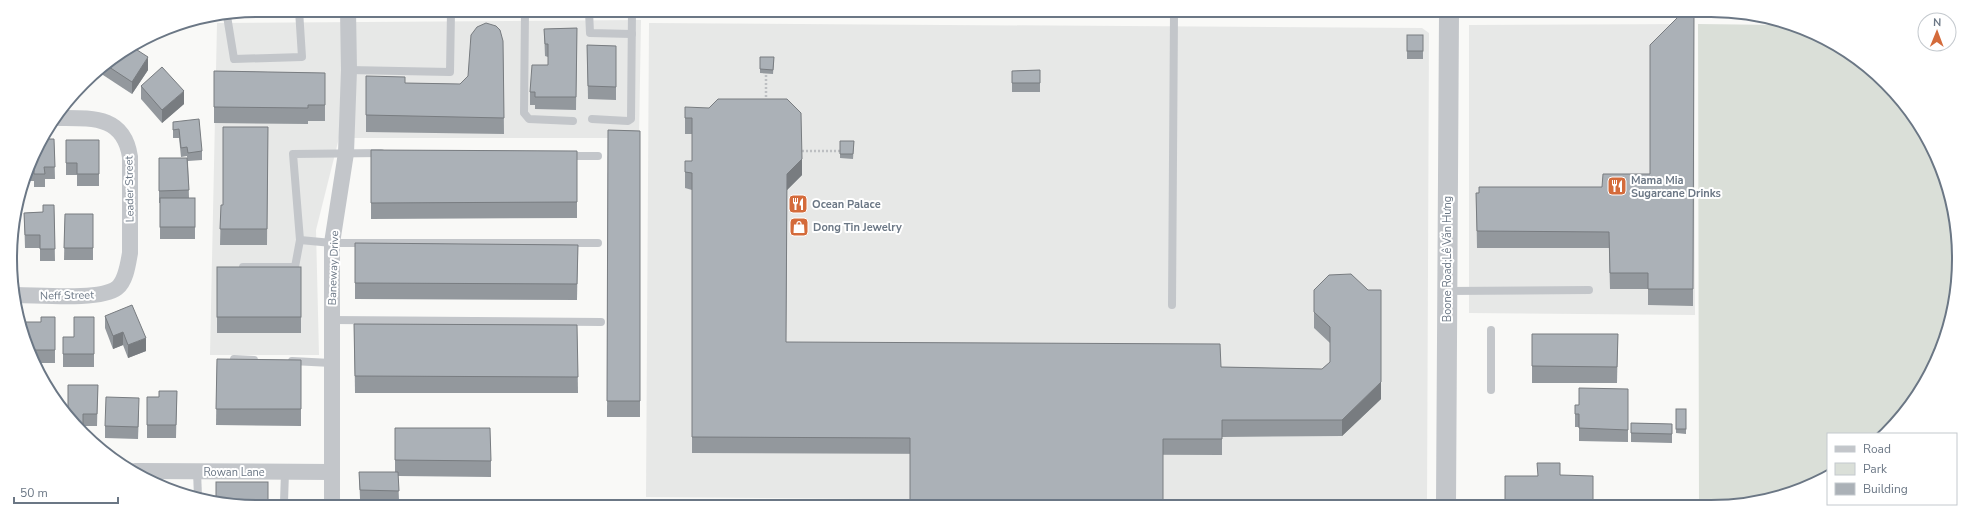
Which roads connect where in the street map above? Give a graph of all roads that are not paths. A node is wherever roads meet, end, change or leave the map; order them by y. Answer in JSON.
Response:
{"nodes":[{"id":1,"x":299,"y":17,"type":"edge"},
{"id":2,"x":348,"y":17,"type":"edge"},
{"id":3,"x":451,"y":17,"type":"edge"},
{"id":4,"x":525,"y":17,"type":"edge"},
{"id":5,"x":589,"y":17,"type":"edge"},
{"id":6,"x":632,"y":17,"type":"edge"},
{"id":7,"x":1174,"y":17,"type":"edge"},
{"id":8,"x":1449,"y":17,"type":"edge"},
{"id":9,"x":227,"y":19,"type":"edge"},
{"id":10,"x":632,"y":34,"type":"junction"},
{"id":11,"x":349,"y":70,"type":"junction"},
{"id":12,"x":62,"y":118,"type":"edge"},
{"id":13,"x":592,"y":119,"type":"dead end"},
{"id":14,"x":573,"y":121,"type":"dead end"},
{"id":15,"x":346,"y":153,"type":"junction"},
{"id":16,"x":392,"y":153,"type":"edge"},
{"id":17,"x":558,"y":156,"type":"edge"},
{"id":18,"x":598,"y":156,"type":"dead end"},
{"id":19,"x":300,"y":240,"type":"junction"},
{"id":20,"x":598,"y":242,"type":"dead end"},
{"id":21,"x":332,"y":243,"type":"junction"},
{"id":22,"x":127,"y":266,"type":"joint"},
{"id":23,"x":243,"y":267,"type":"edge"},
{"id":24,"x":1589,"y":290,"type":"dead end"},
{"id":25,"x":1447,"y":291,"type":"junction"},
{"id":26,"x":20,"y":295,"type":"edge"},
{"id":27,"x":1172,"y":305,"type":"dead end"},
{"id":28,"x":331,"y":320,"type":"junction"},
{"id":29,"x":601,"y":322,"type":"dead end"},
{"id":30,"x":1491,"y":330,"type":"dead end"},
{"id":31,"x":234,"y":359,"type":"edge"},
{"id":32,"x":264,"y":360,"type":"edge"},
{"id":33,"x":286,"y":361,"type":"edge"},
{"id":34,"x":331,"y":363,"type":"junction"},
{"id":35,"x":1491,"y":390,"type":"dead end"},
{"id":36,"x":144,"y":471,"type":"edge"},
{"id":37,"x":197,"y":471,"type":"junction"},
{"id":38,"x":285,"y":472,"type":"junction"},
{"id":39,"x":332,"y":472,"type":"junction"},
{"id":40,"x":198,"y":492,"type":"edge"},
{"id":41,"x":284,"y":500,"type":"edge"},
{"id":42,"x":332,"y":500,"type":"edge"},
{"id":43,"x":1446,"y":500,"type":"edge"}],
"edges":[{"from":1,"to":9,"type":"lane"},
{"from":2,"to":11,"type":"street","name":"Baneway Drive"},
{"from":3,"to":11,"type":"lane"},
{"from":4,"to":14,"type":"lane"},
{"from":5,"to":10,"type":"lane"},
{"from":6,"to":10,"type":"lane"},
{"from":7,"to":27,"type":"lane"},
{"from":8,"to":25,"type":"street","name":"Boone Road;Lê Văn Hưng"},
{"from":10,"to":13,"type":"lane"},
{"from":11,"to":15,"type":"street","name":"Baneway Drive"},
{"from":12,"to":22,"type":"street","name":"Leader Street"},
{"from":15,"to":16,"type":"lane"},
{"from":15,"to":19,"type":"lane"},
{"from":15,"to":21,"type":"street","name":"Baneway Drive"},
{"from":17,"to":18,"type":"lane"},
{"from":19,"to":21,"type":"lane"},
{"from":19,"to":23,"type":"lane"},
{"from":20,"to":21,"type":"lane"},
{"from":21,"to":28,"type":"street","name":"Baneway Drive"},
{"from":22,"to":26,"type":"street","name":"Neff Street"},
{"from":24,"to":25,"type":"lane"},
{"from":25,"to":43,"type":"street","name":"Boone Road;Lê Văn Hưng"},
{"from":28,"to":29,"type":"lane"},
{"from":28,"to":34,"type":"street","name":"Baneway Drive"},
{"from":30,"to":35,"type":"lane"},
{"from":31,"to":32,"type":"lane"},
{"from":33,"to":34,"type":"lane"},
{"from":34,"to":39,"type":"street","name":"Baneway Drive"},
{"from":36,"to":37,"type":"street","name":"Rowan Lane"},
{"from":37,"to":38,"type":"street","name":"Rowan Lane"},
{"from":37,"to":40,"type":"lane"},
{"from":38,"to":39,"type":"street","name":"Rowan Lane"},
{"from":38,"to":41,"type":"lane"},
{"from":39,"to":42,"type":"street","name":"Baneway Drive"}]}
